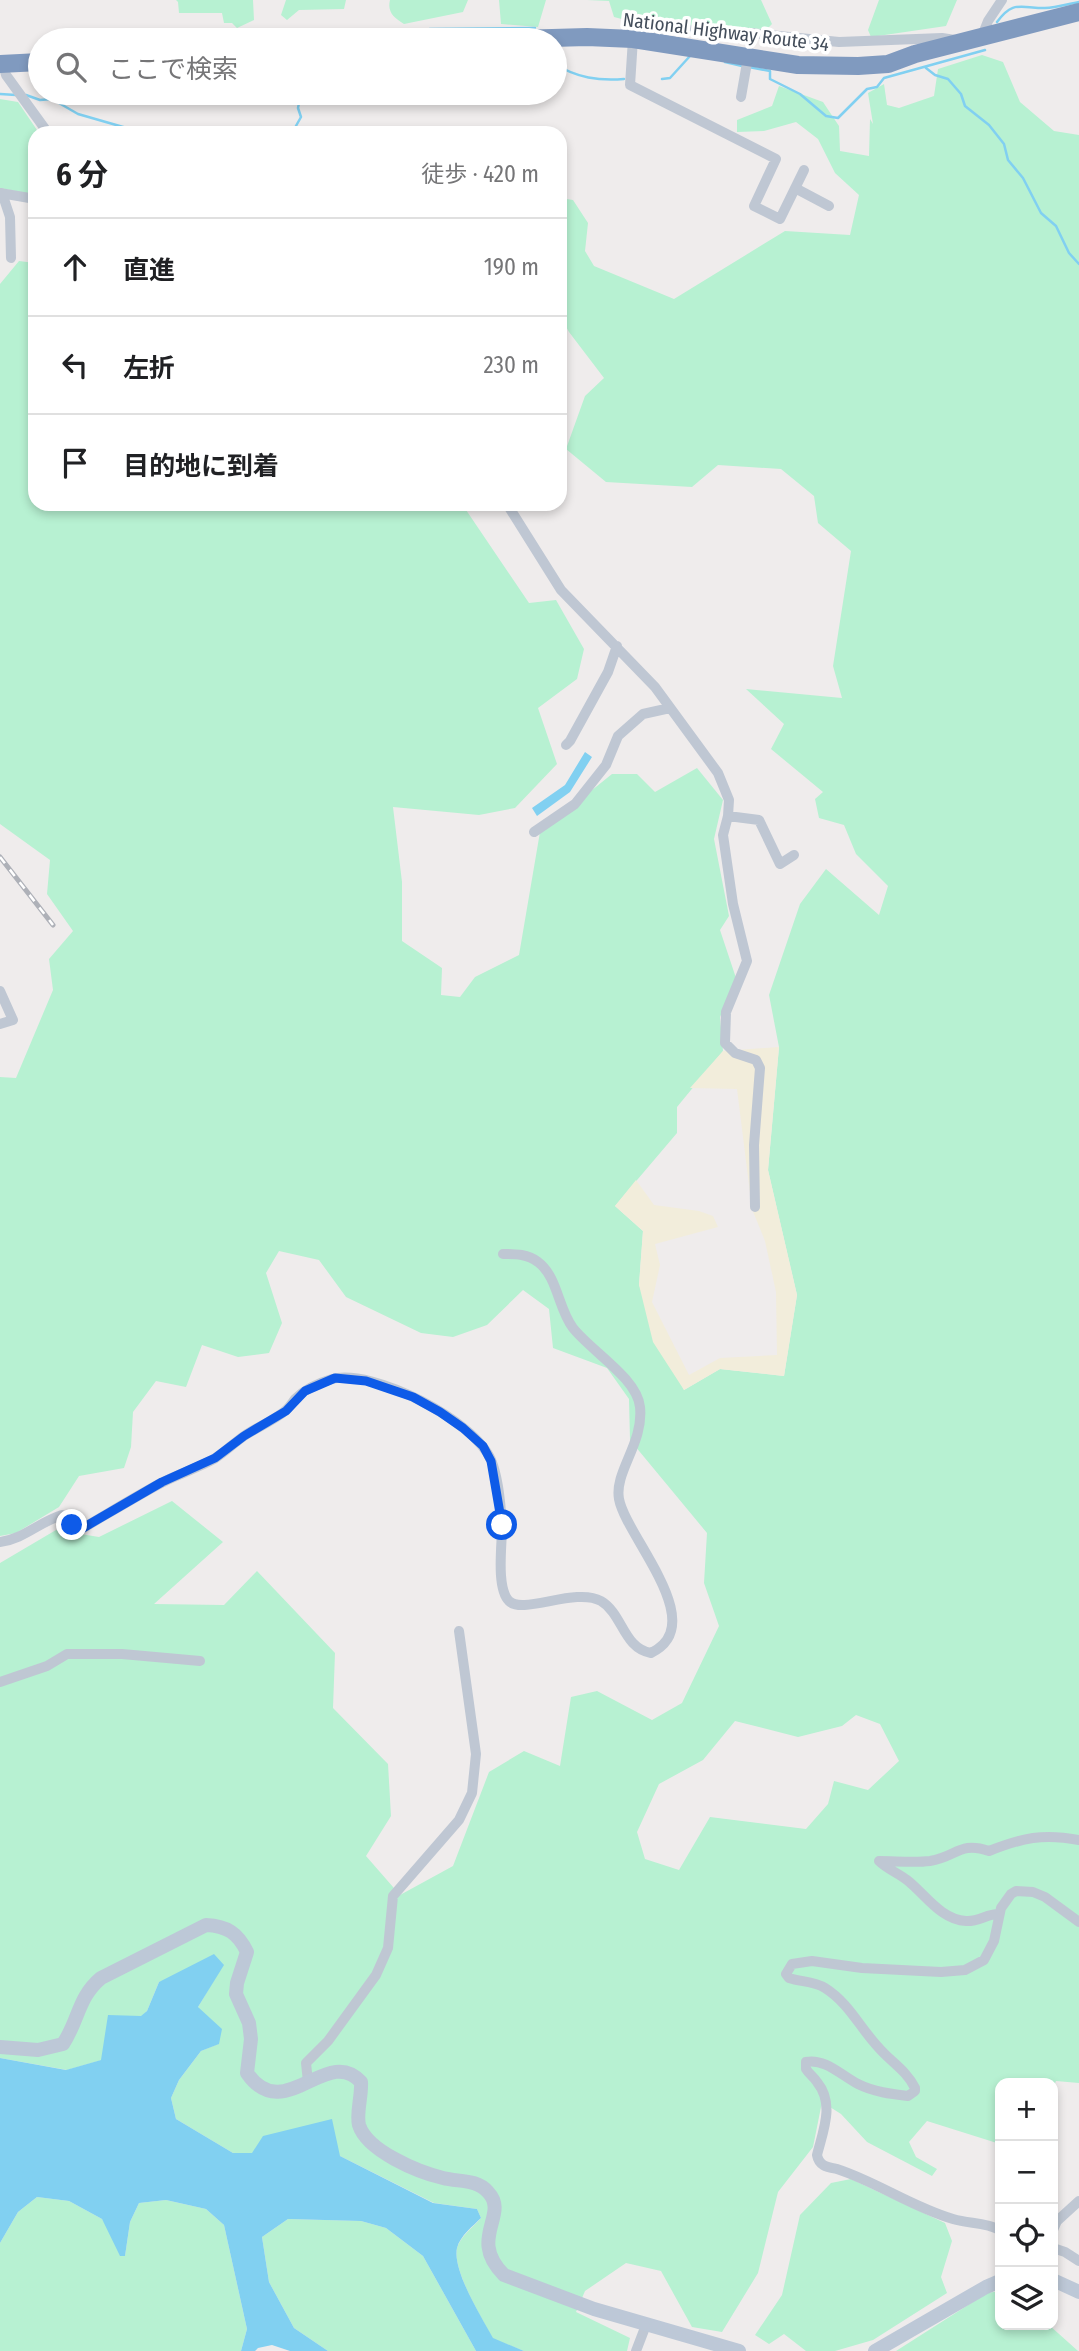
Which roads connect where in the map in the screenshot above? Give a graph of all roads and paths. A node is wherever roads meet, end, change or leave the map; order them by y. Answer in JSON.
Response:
{"nodes":[{"id":1,"x":1002,"y":0,"type":"edge"},
{"id":2,"x":1079,"y":12,"type":"edge"},
{"id":3,"x":567,"y":38,"type":"edge"},
{"id":4,"x":633,"y":39,"type":"junction"},
{"id":5,"x":974,"y":39,"type":"junction"},
{"id":6,"x":28,"y":63,"type":"edge"},
{"id":7,"x":747,"y":63,"type":"junction"},
{"id":8,"x":1,"y":64,"type":"edge"},
{"id":9,"x":741,"y":97,"type":"dead end"},
{"id":10,"x":43,"y":126,"type":"edge"},
{"id":11,"x":804,"y":170,"type":"dead end"},
{"id":12,"x":795,"y":188,"type":"junction"},
{"id":13,"x":1,"y":193,"type":"edge"},
{"id":14,"x":28,"y":199,"type":"edge"},
{"id":15,"x":829,"y":206,"type":"dead end"},
{"id":16,"x":11,"y":258,"type":"dead end"},
{"id":17,"x":511,"y":511,"type":"edge"},
{"id":18,"x":617,"y":646,"type":"junction"},
{"id":19,"x":670,"y":708,"type":"junction"},
{"id":20,"x":566,"y":745,"type":"dead end"},
{"id":21,"x":728,"y":816,"type":"junction"},
{"id":22,"x":534,"y":832,"type":"dead end"},
{"id":23,"x":794,"y":855,"type":"dead end"},
{"id":24,"x":0,"y":991,"type":"edge"},
{"id":25,"x":0,"y":1024,"type":"edge"},
{"id":26,"x":755,"y":1207,"type":"dead end"},
{"id":27,"x":503,"y":1254,"type":"dead end"},
{"id":28,"x":0,"y":1542,"type":"edge"},
{"id":29,"x":459,"y":1631,"type":"dead end"},
{"id":30,"x":200,"y":1661,"type":"dead end"},
{"id":31,"x":0,"y":1682,"type":"edge"},
{"id":32,"x":1079,"y":1840,"type":"edge"},
{"id":33,"x":998,"y":1914,"type":"junction"},
{"id":34,"x":1079,"y":1922,"type":"edge"},
{"id":35,"x":0,"y":2047,"type":"edge"},
{"id":36,"x":308,"y":2082,"type":"junction"},
{"id":37,"x":1079,"y":2201,"type":"edge"},
{"id":38,"x":1058,"y":2220,"type":"edge"},
{"id":39,"x":995,"y":2228,"type":"edge"},
{"id":40,"x":1058,"y":2250,"type":"edge"},
{"id":41,"x":1079,"y":2261,"type":"edge"},
{"id":42,"x":1058,"y":2282,"type":"edge"},
{"id":43,"x":995,"y":2283,"type":"edge"},
{"id":44,"x":1079,"y":2292,"type":"edge"},
{"id":45,"x":646,"y":2325,"type":"junction"},
{"id":46,"x":636,"y":2351,"type":"edge"},
{"id":47,"x":739,"y":2351,"type":"edge"},
{"id":48,"x":875,"y":2351,"type":"edge"}],
"edges":[{"from":1,"to":5,"type":"street"},
{"from":2,"to":5,"type":"highway","name":"National Highway Route 34"},
{"from":3,"to":4,"type":"highway","name":"National Highway Route 34"},
{"from":4,"to":5,"type":"street"},
{"from":4,"to":7,"type":"highway","name":"National Highway Route 34"},
{"from":4,"to":12,"type":"street"},
{"from":5,"to":7,"type":"highway","name":"National Highway Route 34"},
{"from":6,"to":8,"type":"highway"},
{"from":7,"to":9,"type":"street"},
{"from":8,"to":10,"type":"street"},
{"from":11,"to":12,"type":"street"},
{"from":12,"to":15,"type":"street"},
{"from":13,"to":14,"type":"street"},
{"from":13,"to":16,"type":"street"},
{"from":17,"to":18,"type":"street"},
{"from":18,"to":19,"type":"street"},
{"from":18,"to":20,"type":"street"},
{"from":19,"to":21,"type":"street"},
{"from":19,"to":22,"type":"street"},
{"from":21,"to":23,"type":"street"},
{"from":21,"to":26,"type":"street"},
{"from":24,"to":25,"type":"street"},
{"from":27,"to":28,"type":"street"},
{"from":29,"to":36,"type":"street"},
{"from":30,"to":31,"type":"street"},
{"from":32,"to":33,"type":"street"},
{"from":33,"to":34,"type":"street"},
{"from":33,"to":39,"type":"street"},
{"from":35,"to":36,"type":"street"},
{"from":36,"to":45,"type":"street"},
{"from":37,"to":38,"type":"street"},
{"from":40,"to":41,"type":"street"},
{"from":42,"to":44,"type":"street"},
{"from":43,"to":48,"type":"street"},
{"from":45,"to":46,"type":"street"},
{"from":45,"to":47,"type":"street"}]}
